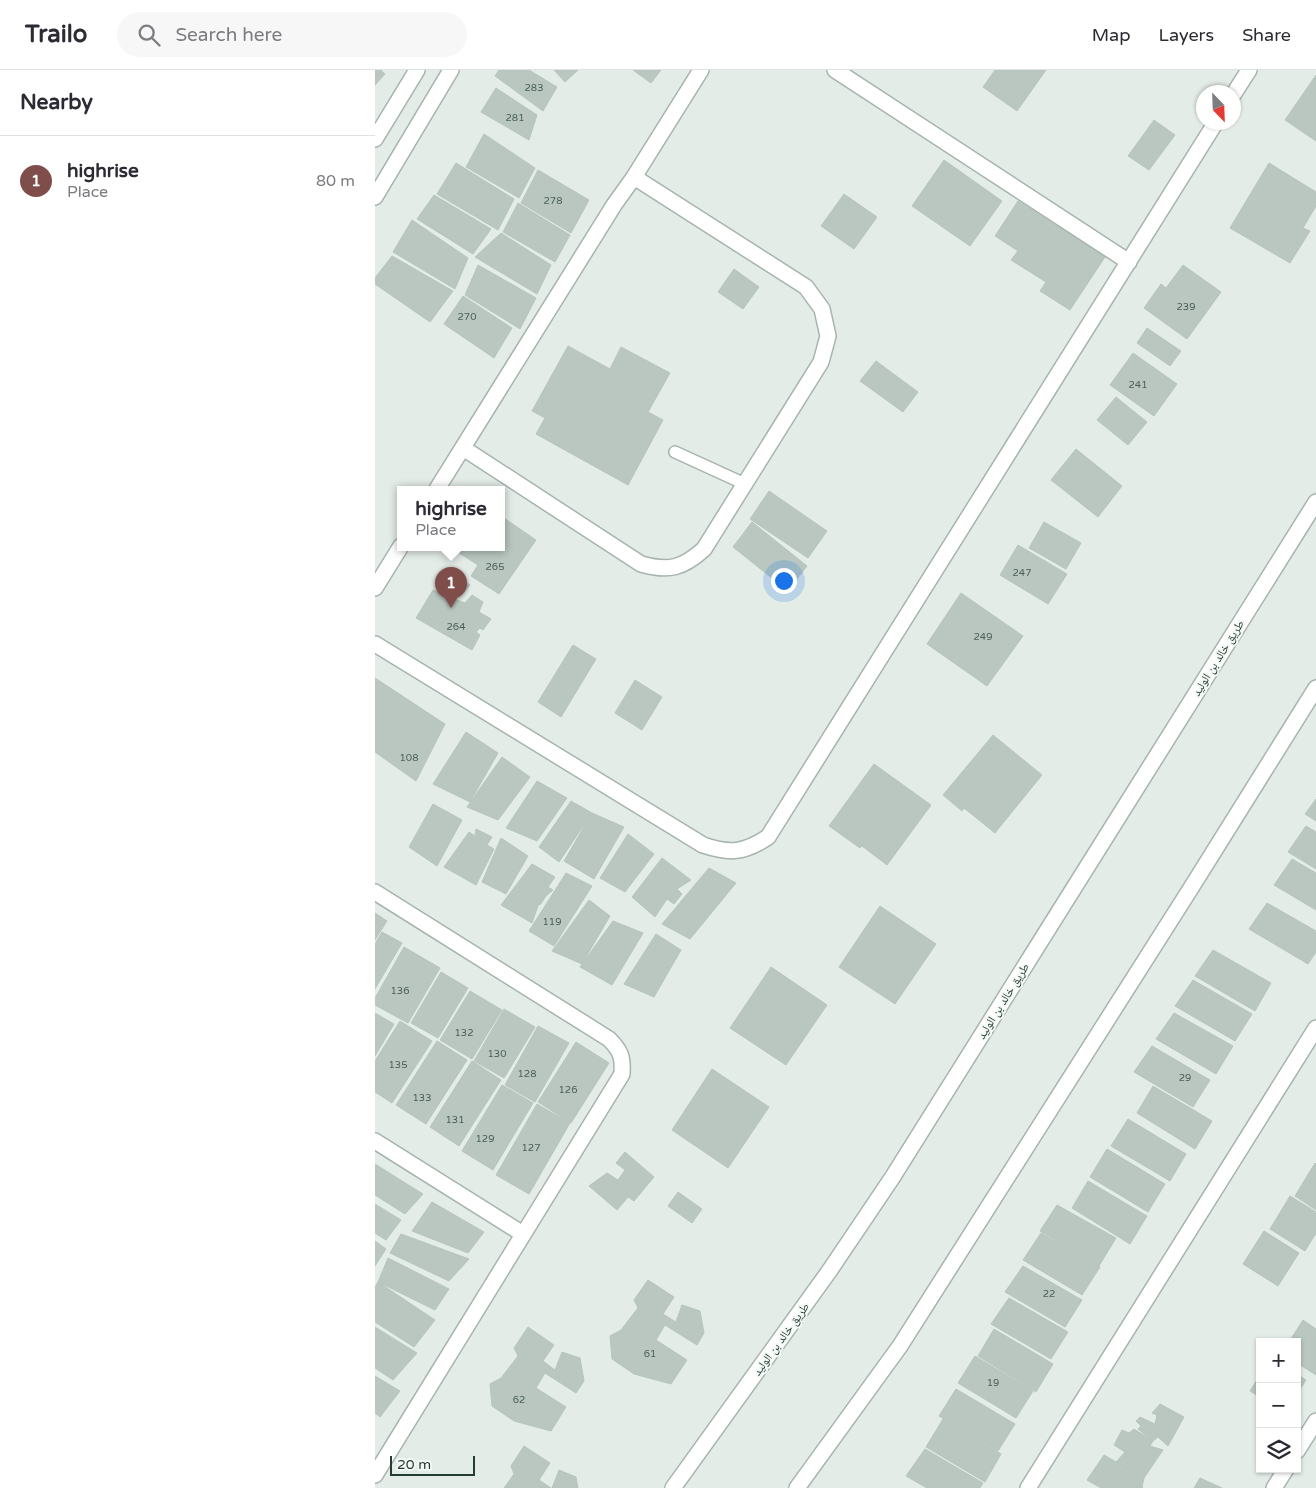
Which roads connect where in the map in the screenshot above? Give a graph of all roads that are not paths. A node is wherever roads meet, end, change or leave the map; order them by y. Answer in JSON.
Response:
{"nodes":[{"id":1,"x":417,"y":70,"type":"edge"},
{"id":2,"x":451,"y":70,"type":"edge"},
{"id":3,"x":701,"y":70,"type":"edge"},
{"id":4,"x":835,"y":70,"type":"edge"},
{"id":5,"x":1249,"y":70,"type":"edge"},
{"id":6,"x":1239,"y":85,"type":"edge"},
{"id":7,"x":1211,"y":130,"type":"edge"},
{"id":8,"x":375,"y":138,"type":"edge"},
{"id":9,"x":634,"y":177,"type":"junction"},
{"id":10,"x":375,"y":197,"type":"edge"},
{"id":11,"x":1129,"y":262,"type":"junction"},
{"id":12,"x":463,"y":448,"type":"junction"},
{"id":13,"x":675,"y":452,"type":"dead end"},
{"id":14,"x":745,"y":484,"type":"junction"},
{"id":15,"x":439,"y":486,"type":"edge"},
{"id":16,"x":1316,"y":502,"type":"edge"},
{"id":17,"x":398,"y":551,"type":"edge"},
{"id":18,"x":375,"y":588,"type":"edge"},
{"id":19,"x":375,"y":644,"type":"edge"},
{"id":20,"x":1316,"y":688,"type":"edge"},
{"id":21,"x":375,"y":892,"type":"edge"},
{"id":22,"x":1316,"y":1028,"type":"edge"},
{"id":23,"x":375,"y":1141,"type":"edge"},
{"id":24,"x":523,"y":1234,"type":"junction"},
{"id":25,"x":1316,"y":1421,"type":"edge"},
{"id":26,"x":1301,"y":1445,"type":"edge"},
{"id":27,"x":1284,"y":1473,"type":"edge"},
{"id":28,"x":375,"y":1474,"type":"edge"},
{"id":29,"x":673,"y":1488,"type":"edge"},
{"id":30,"x":797,"y":1488,"type":"edge"},
{"id":31,"x":1029,"y":1488,"type":"edge"},
{"id":32,"x":1275,"y":1488,"type":"edge"}],
"edges":[{"from":1,"to":8,"type":"street"},
{"from":2,"to":10,"type":"street"},
{"from":3,"to":9,"type":"street"},
{"from":4,"to":11,"type":"street"},
{"from":5,"to":6,"type":"street"},
{"from":7,"to":11,"type":"street"},
{"from":9,"to":12,"type":"street"},
{"from":9,"to":14,"type":"street"},
{"from":11,"to":19,"type":"street"},
{"from":12,"to":14,"type":"street"},
{"from":12,"to":15,"type":"street"},
{"from":13,"to":14,"type":"lane"},
{"from":16,"to":29,"type":"street","name":"طريق خالد بن الوليد"},
{"from":17,"to":18,"type":"street"},
{"from":20,"to":30,"type":"street"},
{"from":21,"to":24,"type":"street"},
{"from":22,"to":31,"type":"street"},
{"from":23,"to":24,"type":"street"},
{"from":24,"to":28,"type":"street"},
{"from":25,"to":26,"type":"street"},
{"from":27,"to":32,"type":"street"}]}
